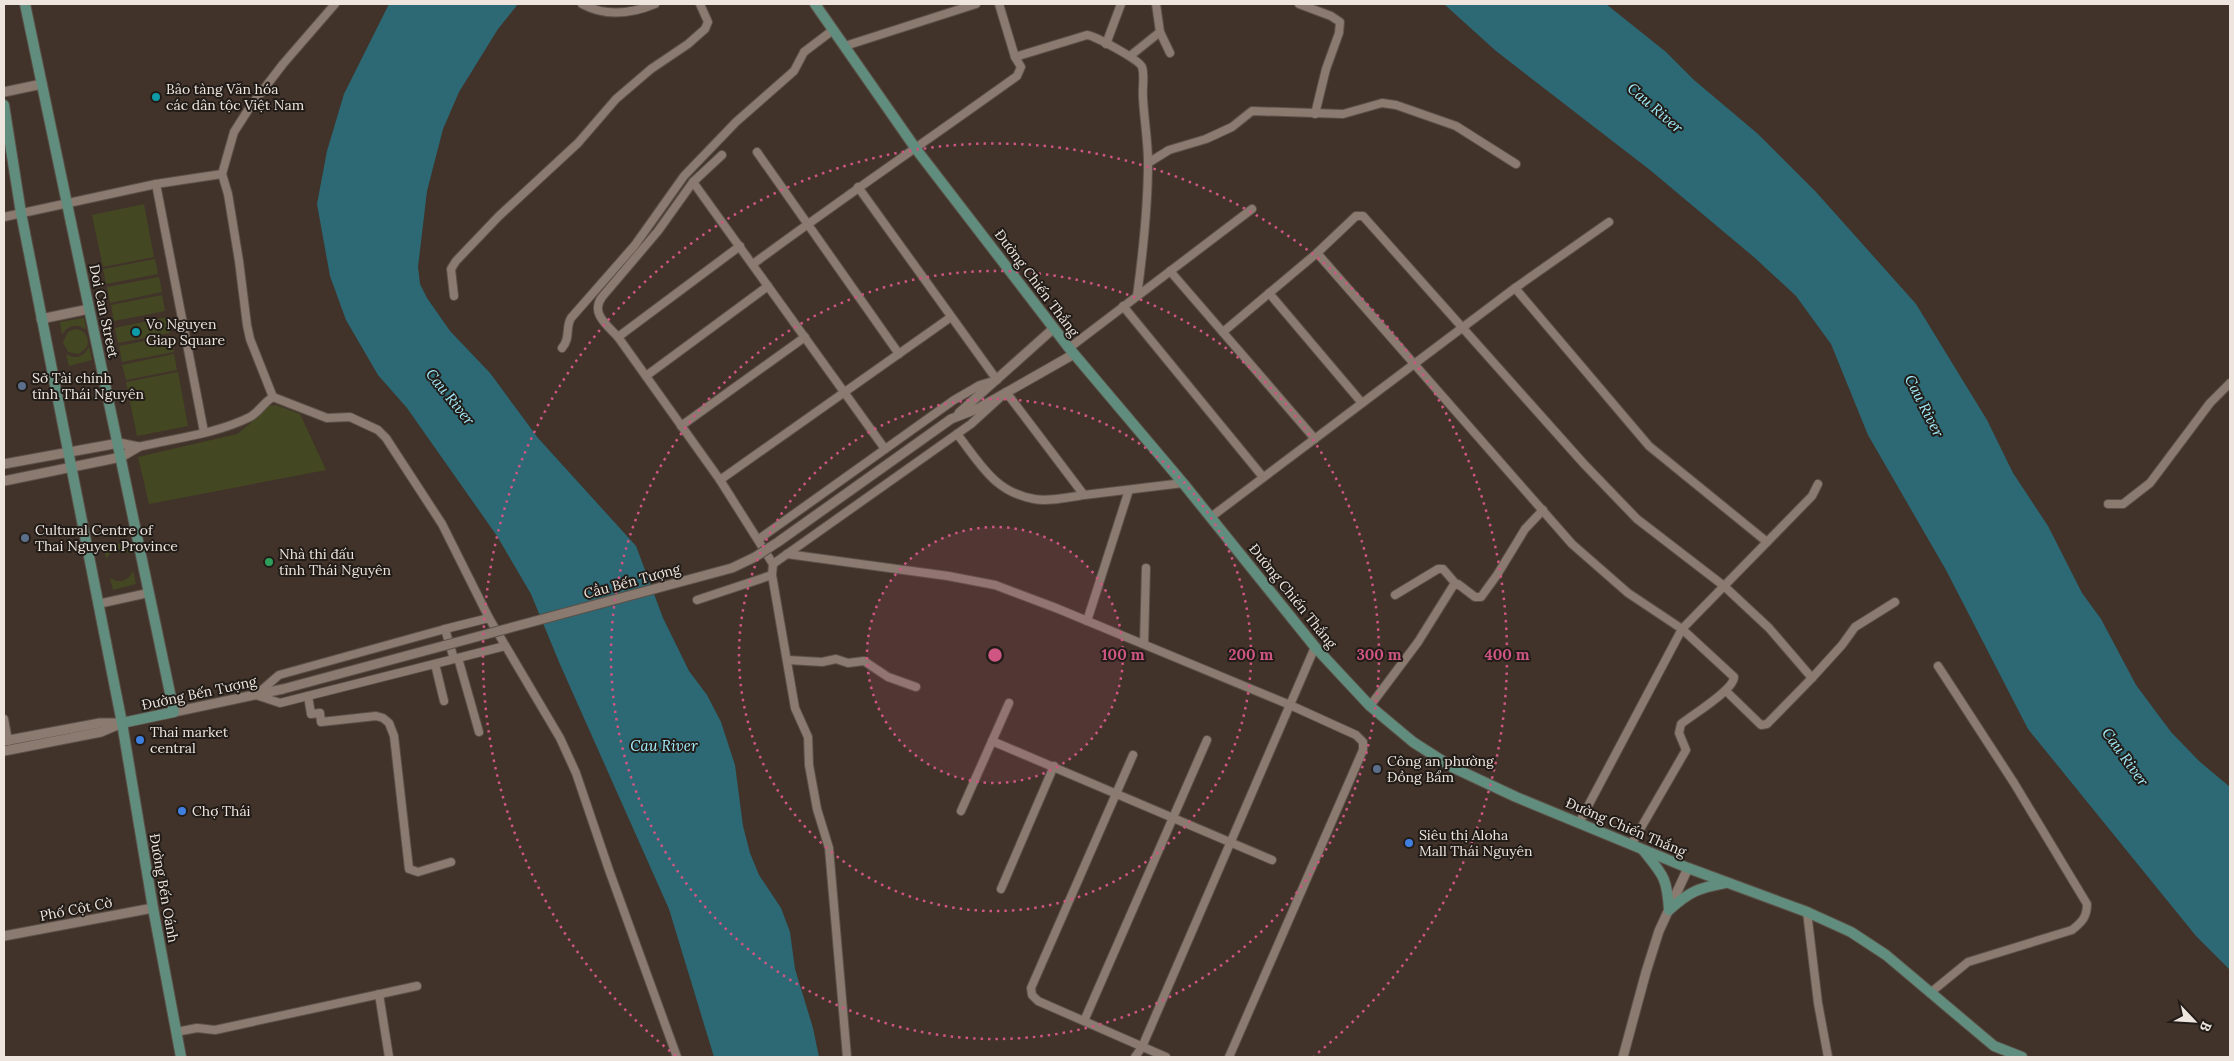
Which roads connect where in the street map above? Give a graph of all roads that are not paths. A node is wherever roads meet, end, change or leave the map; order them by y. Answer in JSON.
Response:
{"nodes":[{"id":1,"x":25,"y":4,"type":"edge"},
{"id":2,"x":335,"y":4,"type":"edge"},
{"id":3,"x":582,"y":4,"type":"edge"},
{"id":4,"x":655,"y":4,"type":"edge"},
{"id":5,"x":700,"y":4,"type":"edge"},
{"id":6,"x":815,"y":4,"type":"edge"},
{"id":7,"x":976,"y":4,"type":"edge"},
{"id":8,"x":999,"y":4,"type":"edge"},
{"id":9,"x":1121,"y":4,"type":"edge"},
{"id":10,"x":1156,"y":4,"type":"edge"},
{"id":11,"x":1299,"y":4,"type":"edge"},
{"id":12,"x":833,"y":30,"type":"junction"},
{"id":13,"x":1160,"y":32,"type":"junction"},
{"id":14,"x":1106,"y":44,"type":"junction"},
{"id":15,"x":844,"y":46,"type":"junction"},
{"id":16,"x":1170,"y":52,"type":"dead end"},
{"id":17,"x":1130,"y":56,"type":"junction"},
{"id":18,"x":1015,"y":57,"type":"junction"},
{"id":19,"x":42,"y":84,"type":"junction"},
{"id":20,"x":4,"y":92,"type":"edge"},
{"id":21,"x":4,"y":105,"type":"edge"},
{"id":22,"x":1315,"y":114,"type":"junction"},
{"id":23,"x":916,"y":149,"type":"junction"},
{"id":24,"x":757,"y":152,"type":"dead end"},
{"id":25,"x":722,"y":155,"type":"dead end"},
{"id":26,"x":1148,"y":163,"type":"junction"},
{"id":27,"x":1516,"y":164,"type":"dead end"},
{"id":28,"x":222,"y":174,"type":"junction"},
{"id":29,"x":693,"y":182,"type":"junction"},
{"id":30,"x":156,"y":184,"type":"junction"},
{"id":31,"x":858,"y":187,"type":"junction"},
{"id":32,"x":66,"y":204,"type":"junction"},
{"id":33,"x":1252,"y":209,"type":"dead end"},
{"id":34,"x":21,"y":214,"type":"junction"},
{"id":35,"x":4,"y":217,"type":"edge"},
{"id":36,"x":1609,"y":222,"type":"dead end"},
{"id":37,"x":806,"y":225,"type":"junction"},
{"id":38,"x":740,"y":246,"type":"junction"},
{"id":39,"x":1317,"y":253,"type":"junction"},
{"id":40,"x":753,"y":264,"type":"junction"},
{"id":41,"x":1170,"y":271,"type":"junction"},
{"id":42,"x":768,"y":286,"type":"junction"},
{"id":43,"x":1515,"y":288,"type":"junction"},
{"id":44,"x":1269,"y":293,"type":"junction"},
{"id":45,"x":454,"y":296,"type":"dead end"},
{"id":46,"x":1137,"y":296,"type":"junction"},
{"id":47,"x":1123,"y":306,"type":"junction"},
{"id":48,"x":89,"y":309,"type":"junction"},
{"id":49,"x":951,"y":317,"type":"junction"},
{"id":50,"x":42,"y":319,"type":"junction"},
{"id":51,"x":1054,"y":328,"type":"junction"},
{"id":52,"x":1462,"y":328,"type":"junction"},
{"id":53,"x":1223,"y":332,"type":"junction"},
{"id":54,"x":618,"y":336,"type":"junction"},
{"id":55,"x":805,"y":337,"type":"junction"},
{"id":56,"x":562,"y":348,"type":"dead end"},
{"id":57,"x":1072,"y":351,"type":"junction"},
{"id":58,"x":899,"y":354,"type":"junction"},
{"id":59,"x":1415,"y":364,"type":"junction"},
{"id":60,"x":646,"y":376,"type":"junction"},
{"id":61,"x":997,"y":380,"type":"junction"},
{"id":62,"x":2230,"y":383,"type":"edge"},
{"id":63,"x":845,"y":392,"type":"junction"},
{"id":64,"x":1006,"y":392,"type":"junction"},
{"id":65,"x":274,"y":397,"type":"junction"},
{"id":66,"x":1362,"y":403,"type":"junction"},
{"id":67,"x":952,"y":420,"type":"junction"},
{"id":68,"x":681,"y":426,"type":"junction"},
{"id":69,"x":204,"y":432,"type":"junction"},
{"id":70,"x":957,"y":434,"type":"junction"},
{"id":71,"x":1314,"y":439,"type":"junction"},
{"id":72,"x":119,"y":443,"type":"junction"},
{"id":73,"x":138,"y":447,"type":"junction"},
{"id":74,"x":885,"y":449,"type":"junction"},
{"id":75,"x":67,"y":452,"type":"junction"},
{"id":76,"x":121,"y":458,"type":"junction"},
{"id":77,"x":4,"y":464,"type":"edge"},
{"id":78,"x":71,"y":468,"type":"junction"},
{"id":79,"x":1263,"y":477,"type":"junction"},
{"id":80,"x":720,"y":480,"type":"junction"},
{"id":81,"x":4,"y":481,"type":"edge"},
{"id":82,"x":1183,"y":483,"type":"junction"},
{"id":83,"x":1818,"y":484,"type":"dead end"},
{"id":84,"x":1129,"y":490,"type":"junction"},
{"id":85,"x":1084,"y":495,"type":"junction"},
{"id":86,"x":2108,"y":504,"type":"dead end"},
{"id":87,"x":1542,"y":510,"type":"junction"},
{"id":88,"x":1211,"y":517,"type":"junction"},
{"id":89,"x":759,"y":539,"type":"junction"},
{"id":90,"x":1767,"y":542,"type":"junction"},
{"id":91,"x":787,"y":554,"type":"junction"},
{"id":92,"x":773,"y":564,"type":"junction"},
{"id":93,"x":1146,"y":568,"type":"dead end"},
{"id":94,"x":772,"y":575,"type":"junction"},
{"id":95,"x":1456,"y":584,"type":"junction"},
{"id":96,"x":1724,"y":586,"type":"junction"},
{"id":97,"x":148,"y":593,"type":"junction"},
{"id":98,"x":1395,"y":595,"type":"dead end"},
{"id":99,"x":697,"y":600,"type":"dead end"},
{"id":100,"x":1895,"y":602,"type":"dead end"},
{"id":101,"x":98,"y":604,"type":"junction"},
{"id":102,"x":489,"y":618,"type":"junction"},
{"id":103,"x":1087,"y":621,"type":"junction"},
{"id":104,"x":445,"y":629,"type":"junction"},
{"id":105,"x":1682,"y":629,"type":"junction"},
{"id":106,"x":1144,"y":644,"type":"junction"},
{"id":107,"x":505,"y":646,"type":"junction"},
{"id":108,"x":1315,"y":647,"type":"junction"},
{"id":109,"x":456,"y":658,"type":"junction"},
{"id":110,"x":788,"y":660,"type":"junction"},
{"id":111,"x":435,"y":664,"type":"junction"},
{"id":112,"x":1938,"y":666,"type":"dead end"},
{"id":113,"x":1812,"y":678,"type":"junction"},
{"id":114,"x":916,"y":687,"type":"dead end"},
{"id":115,"x":283,"y":689,"type":"joint"},
{"id":116,"x":1726,"y":691,"type":"junction"},
{"id":117,"x":256,"y":695,"type":"junction"},
{"id":118,"x":308,"y":696,"type":"junction"},
{"id":119,"x":444,"y":701,"type":"dead end"},
{"id":120,"x":1009,"y":702,"type":"dead end"},
{"id":121,"x":1290,"y":705,"type":"junction"},
{"id":122,"x":1370,"y":706,"type":"junction"},
{"id":123,"x":174,"y":712,"type":"junction"},
{"id":124,"x":4,"y":719,"type":"edge"},
{"id":125,"x":122,"y":723,"type":"junction"},
{"id":126,"x":479,"y":732,"type":"dead end"},
{"id":127,"x":1208,"y":740,"type":"dead end"},
{"id":128,"x":6,"y":741,"type":"edge"},
{"id":129,"x":992,"y":741,"type":"junction"},
{"id":130,"x":4,"y":751,"type":"edge"},
{"id":131,"x":1133,"y":755,"type":"dead end"},
{"id":132,"x":1054,"y":766,"type":"junction"},
{"id":133,"x":1116,"y":793,"type":"junction"},
{"id":134,"x":961,"y":810,"type":"dead end"},
{"id":135,"x":1173,"y":817,"type":"junction"},
{"id":136,"x":1579,"y":823,"type":"junction"},
{"id":137,"x":1231,"y":842,"type":"junction"},
{"id":138,"x":1631,"y":845,"type":"junction"},
{"id":139,"x":1642,"y":849,"type":"junction"},
{"id":140,"x":1272,"y":860,"type":"dead end"},
{"id":141,"x":452,"y":862,"type":"dead end"},
{"id":142,"x":1688,"y":868,"type":"junction"},
{"id":143,"x":1725,"y":883,"type":"junction"},
{"id":144,"x":1001,"y":889,"type":"dead end"},
{"id":145,"x":153,"y":908,"type":"junction"},
{"id":146,"x":1669,"y":910,"type":"junction"},
{"id":147,"x":1807,"y":912,"type":"junction"},
{"id":148,"x":4,"y":936,"type":"edge"},
{"id":149,"x":417,"y":986,"type":"dead end"},
{"id":150,"x":1930,"y":993,"type":"junction"},
{"id":151,"x":379,"y":994,"type":"junction"},
{"id":152,"x":1084,"y":1021,"type":"junction"},
{"id":153,"x":176,"y":1032,"type":"junction"},
{"id":154,"x":1142,"y":1047,"type":"junction"},
{"id":155,"x":181,"y":1057,"type":"edge"},
{"id":156,"x":389,"y":1057,"type":"edge"},
{"id":157,"x":677,"y":1057,"type":"edge"},
{"id":158,"x":847,"y":1057,"type":"edge"},
{"id":159,"x":1135,"y":1057,"type":"edge"},
{"id":160,"x":1166,"y":1057,"type":"edge"},
{"id":161,"x":1229,"y":1057,"type":"edge"},
{"id":162,"x":1623,"y":1057,"type":"edge"},
{"id":163,"x":1828,"y":1057,"type":"edge"},
{"id":164,"x":2022,"y":1057,"type":"edge"}],
"edges":[{"from":1,"to":19,"type":"main road","name":"Doi Can Street"},
{"from":2,"to":28,"type":"street"},
{"from":3,"to":4,"type":"street"},
{"from":5,"to":45,"type":"street"},
{"from":6,"to":12,"type":"main road","name":"Đường Chiến Thắng"},
{"from":7,"to":15,"type":"street"},
{"from":8,"to":18,"type":"street"},
{"from":9,"to":14,"type":"street"},
{"from":10,"to":13,"type":"street"},
{"from":11,"to":22,"type":"street"},
{"from":12,"to":15,"type":"main road","name":"Đường Chiến Thắng"},
{"from":12,"to":56,"type":"street"},
{"from":13,"to":16,"type":"street"},
{"from":13,"to":17,"type":"street"},
{"from":14,"to":17,"type":"street"},
{"from":14,"to":18,"type":"street"},
{"from":15,"to":23,"type":"main road","name":"Đường Chiến Thắng"},
{"from":17,"to":26,"type":"street"},
{"from":18,"to":23,"type":"street"},
{"from":19,"to":20,"type":"street"},
{"from":19,"to":32,"type":"main road","name":"Doi Can Street"},
{"from":21,"to":34,"type":"main road"},
{"from":22,"to":26,"type":"street"},
{"from":22,"to":27,"type":"street"},
{"from":23,"to":31,"type":"street"},
{"from":23,"to":51,"type":"main road","name":"Đường Chiến Thắng"},
{"from":24,"to":37,"type":"street"},
{"from":25,"to":29,"type":"street"},
{"from":26,"to":46,"type":"street"},
{"from":28,"to":30,"type":"street"},
{"from":28,"to":65,"type":"street"},
{"from":29,"to":38,"type":"street"},
{"from":29,"to":54,"type":"street"},
{"from":30,"to":32,"type":"street"},
{"from":30,"to":69,"type":"street"},
{"from":31,"to":37,"type":"street"},
{"from":31,"to":49,"type":"street"},
{"from":32,"to":34,"type":"street"},
{"from":32,"to":48,"type":"main road","name":"Doi Can Street"},
{"from":33,"to":41,"type":"street"},
{"from":34,"to":35,"type":"street"},
{"from":34,"to":50,"type":"main road"},
{"from":36,"to":43,"type":"street"},
{"from":37,"to":40,"type":"street"},
{"from":37,"to":58,"type":"street"},
{"from":38,"to":40,"type":"street"},
{"from":38,"to":54,"type":"street"},
{"from":39,"to":44,"type":"street"},
{"from":39,"to":52,"type":"street"},
{"from":39,"to":59,"type":"street"},
{"from":40,"to":42,"type":"street"},
{"from":41,"to":46,"type":"street"},
{"from":41,"to":53,"type":"street"},
{"from":42,"to":55,"type":"street"},
{"from":42,"to":60,"type":"street"},
{"from":43,"to":52,"type":"street"},
{"from":43,"to":90,"type":"street"},
{"from":44,"to":53,"type":"street"},
{"from":44,"to":66,"type":"street"},
{"from":46,"to":47,"type":"street"},
{"from":47,"to":57,"type":"street"},
{"from":47,"to":79,"type":"street"},
{"from":48,"to":50,"type":"street"},
{"from":48,"to":72,"type":"main road","name":"Doi Can Street"},
{"from":49,"to":58,"type":"street"},
{"from":49,"to":61,"type":"street"},
{"from":50,"to":75,"type":"main road"},
{"from":51,"to":57,"type":"main road","name":"Đường Chiến Thắng"},
{"from":51,"to":61,"type":"street"},
{"from":52,"to":59,"type":"street"},
{"from":52,"to":96,"type":"street"},
{"from":53,"to":71,"type":"street"},
{"from":54,"to":60,"type":"street"},
{"from":55,"to":63,"type":"street"},
{"from":55,"to":68,"type":"street"},
{"from":57,"to":64,"type":"street"},
{"from":57,"to":82,"type":"main road","name":"Đường Chiến Thắng"},
{"from":58,"to":63,"type":"street"},
{"from":59,"to":66,"type":"street"},
{"from":59,"to":87,"type":"street"},
{"from":60,"to":68,"type":"street"},
{"from":61,"to":67,"type":"street"},
{"from":61,"to":74,"type":"street"},
{"from":62,"to":86,"type":"street"},
{"from":63,"to":74,"type":"street"},
{"from":63,"to":80,"type":"street"},
{"from":64,"to":67,"type":"street"},
{"from":64,"to":70,"type":"street"},
{"from":64,"to":85,"type":"street"},
{"from":65,"to":69,"type":"street"},
{"from":65,"to":102,"type":"street"},
{"from":66,"to":71,"type":"street"},
{"from":67,"to":115,"type":"street","name":"Cầu Bến Tượng","bridge":true},
{"from":68,"to":80,"type":"street"},
{"from":69,"to":73,"type":"street"},
{"from":70,"to":85,"type":"street"},
{"from":70,"to":91,"type":"street"},
{"from":71,"to":79,"type":"street"},
{"from":72,"to":73,"type":"street"},
{"from":72,"to":75,"type":"street"},
{"from":72,"to":76,"type":"main road","name":"Doi Can Street"},
{"from":73,"to":76,"type":"street"},
{"from":74,"to":89,"type":"street"},
{"from":75,"to":77,"type":"street"},
{"from":75,"to":78,"type":"main road"},
{"from":76,"to":78,"type":"street"},
{"from":76,"to":97,"type":"main road","name":"Doi Can Street"},
{"from":78,"to":81,"type":"street"},
{"from":78,"to":101,"type":"main road"},
{"from":79,"to":88,"type":"street"},
{"from":80,"to":89,"type":"street"},
{"from":82,"to":84,"type":"street"},
{"from":82,"to":88,"type":"main road","name":"Đường Chiến Thắng"},
{"from":83,"to":90,"type":"street"},
{"from":84,"to":85,"type":"street"},
{"from":84,"to":103,"type":"street"},
{"from":87,"to":95,"type":"street"},
{"from":87,"to":105,"type":"street"},
{"from":88,"to":108,"type":"main road","name":"Đường Chiến Thắng"},
{"from":89,"to":92,"type":"street"},
{"from":90,"to":96,"type":"street"},
{"from":91,"to":92,"type":"street"},
{"from":91,"to":103,"type":"street"},
{"from":92,"to":94,"type":"street"},
{"from":93,"to":106,"type":"street"},
{"from":94,"to":99,"type":"street"},
{"from":94,"to":110,"type":"street"},
{"from":95,"to":98,"type":"street"},
{"from":95,"to":122,"type":"street"},
{"from":96,"to":105,"type":"street"},
{"from":96,"to":113,"type":"street"},
{"from":97,"to":101,"type":"street"},
{"from":97,"to":123,"type":"main road","name":"Doi Can Street"},
{"from":100,"to":113,"type":"street"},
{"from":101,"to":125,"type":"main road"},
{"from":102,"to":104,"type":"street"},
{"from":102,"to":107,"type":"street"},
{"from":103,"to":106,"type":"street"},
{"from":104,"to":109,"type":"street"},
{"from":104,"to":117,"type":"street"},
{"from":105,"to":116,"type":"street"},
{"from":105,"to":136,"type":"street"},
{"from":106,"to":121,"type":"street"},
{"from":107,"to":109,"type":"street"},
{"from":107,"to":157,"type":"street"},
{"from":108,"to":121,"type":"street"},
{"from":108,"to":122,"type":"main road","name":"Đường Chiến Thắng"},
{"from":109,"to":111,"type":"street"},
{"from":109,"to":126,"type":"street"},
{"from":110,"to":114,"type":"street"},
{"from":110,"to":158,"type":"street"},
{"from":111,"to":118,"type":"street"},
{"from":111,"to":119,"type":"street"},
{"from":112,"to":150,"type":"street"},
{"from":113,"to":116,"type":"street"},
{"from":115,"to":117,"type":"street","name":"Đường Bến Tượng"},
{"from":116,"to":138,"type":"street"},
{"from":117,"to":118,"type":"street"},
{"from":117,"to":123,"type":"street","name":"Đường Bến Tượng"},
{"from":118,"to":141,"type":"street"},
{"from":120,"to":129,"type":"street"},
{"from":121,"to":137,"type":"street"},
{"from":121,"to":161,"type":"street"},
{"from":122,"to":136,"type":"main road","name":"Đường Chiến Thắng"},
{"from":123,"to":125,"type":"main road","name":"Đường Bến Tượng"},
{"from":124,"to":128,"type":"street"},
{"from":125,"to":128,"type":"street","name":"Đường Bến Tượng"},
{"from":125,"to":130,"type":"street","name":"Đường Bến Tượng"},
{"from":125,"to":145,"type":"main road","name":"Đường Bến Oánh"},
{"from":127,"to":135,"type":"street"},
{"from":129,"to":132,"type":"street"},
{"from":129,"to":134,"type":"street"},
{"from":131,"to":133,"type":"street"},
{"from":132,"to":133,"type":"street"},
{"from":132,"to":144,"type":"street"},
{"from":133,"to":135,"type":"street"},
{"from":133,"to":152,"type":"street"},
{"from":135,"to":137,"type":"street"},
{"from":135,"to":152,"type":"street"},
{"from":136,"to":138,"type":"main road","name":"Đường Chiến Thắng"},
{"from":137,"to":140,"type":"street"},
{"from":137,"to":154,"type":"street"},
{"from":138,"to":139,"type":"main road","name":"Đường Chiến Thắng"},
{"from":139,"to":142,"type":"main road","name":"Đường Chiến Thắng"},
{"from":139,"to":146,"type":"main road"},
{"from":142,"to":143,"type":"main road","name":"Đường Chiến Thắng"},
{"from":142,"to":146,"type":"street"},
{"from":143,"to":146,"type":"main road"},
{"from":143,"to":147,"type":"main road","name":"Đường Chiến Thắng"},
{"from":145,"to":148,"type":"street","name":"Phố Cột Cờ"},
{"from":145,"to":153,"type":"main road","name":"Đường Bến Oánh"},
{"from":146,"to":162,"type":"street"},
{"from":147,"to":150,"type":"main road","name":"Đường Chiến Thắng"},
{"from":147,"to":163,"type":"street"},
{"from":149,"to":151,"type":"street"},
{"from":150,"to":164,"type":"main road","name":"Đường Chiến Thắng"},
{"from":151,"to":153,"type":"street"},
{"from":151,"to":156,"type":"street"},
{"from":152,"to":154,"type":"street"},
{"from":153,"to":155,"type":"main road","name":"Đường Bến Oánh"},
{"from":154,"to":159,"type":"street"},
{"from":154,"to":160,"type":"street"}]}
